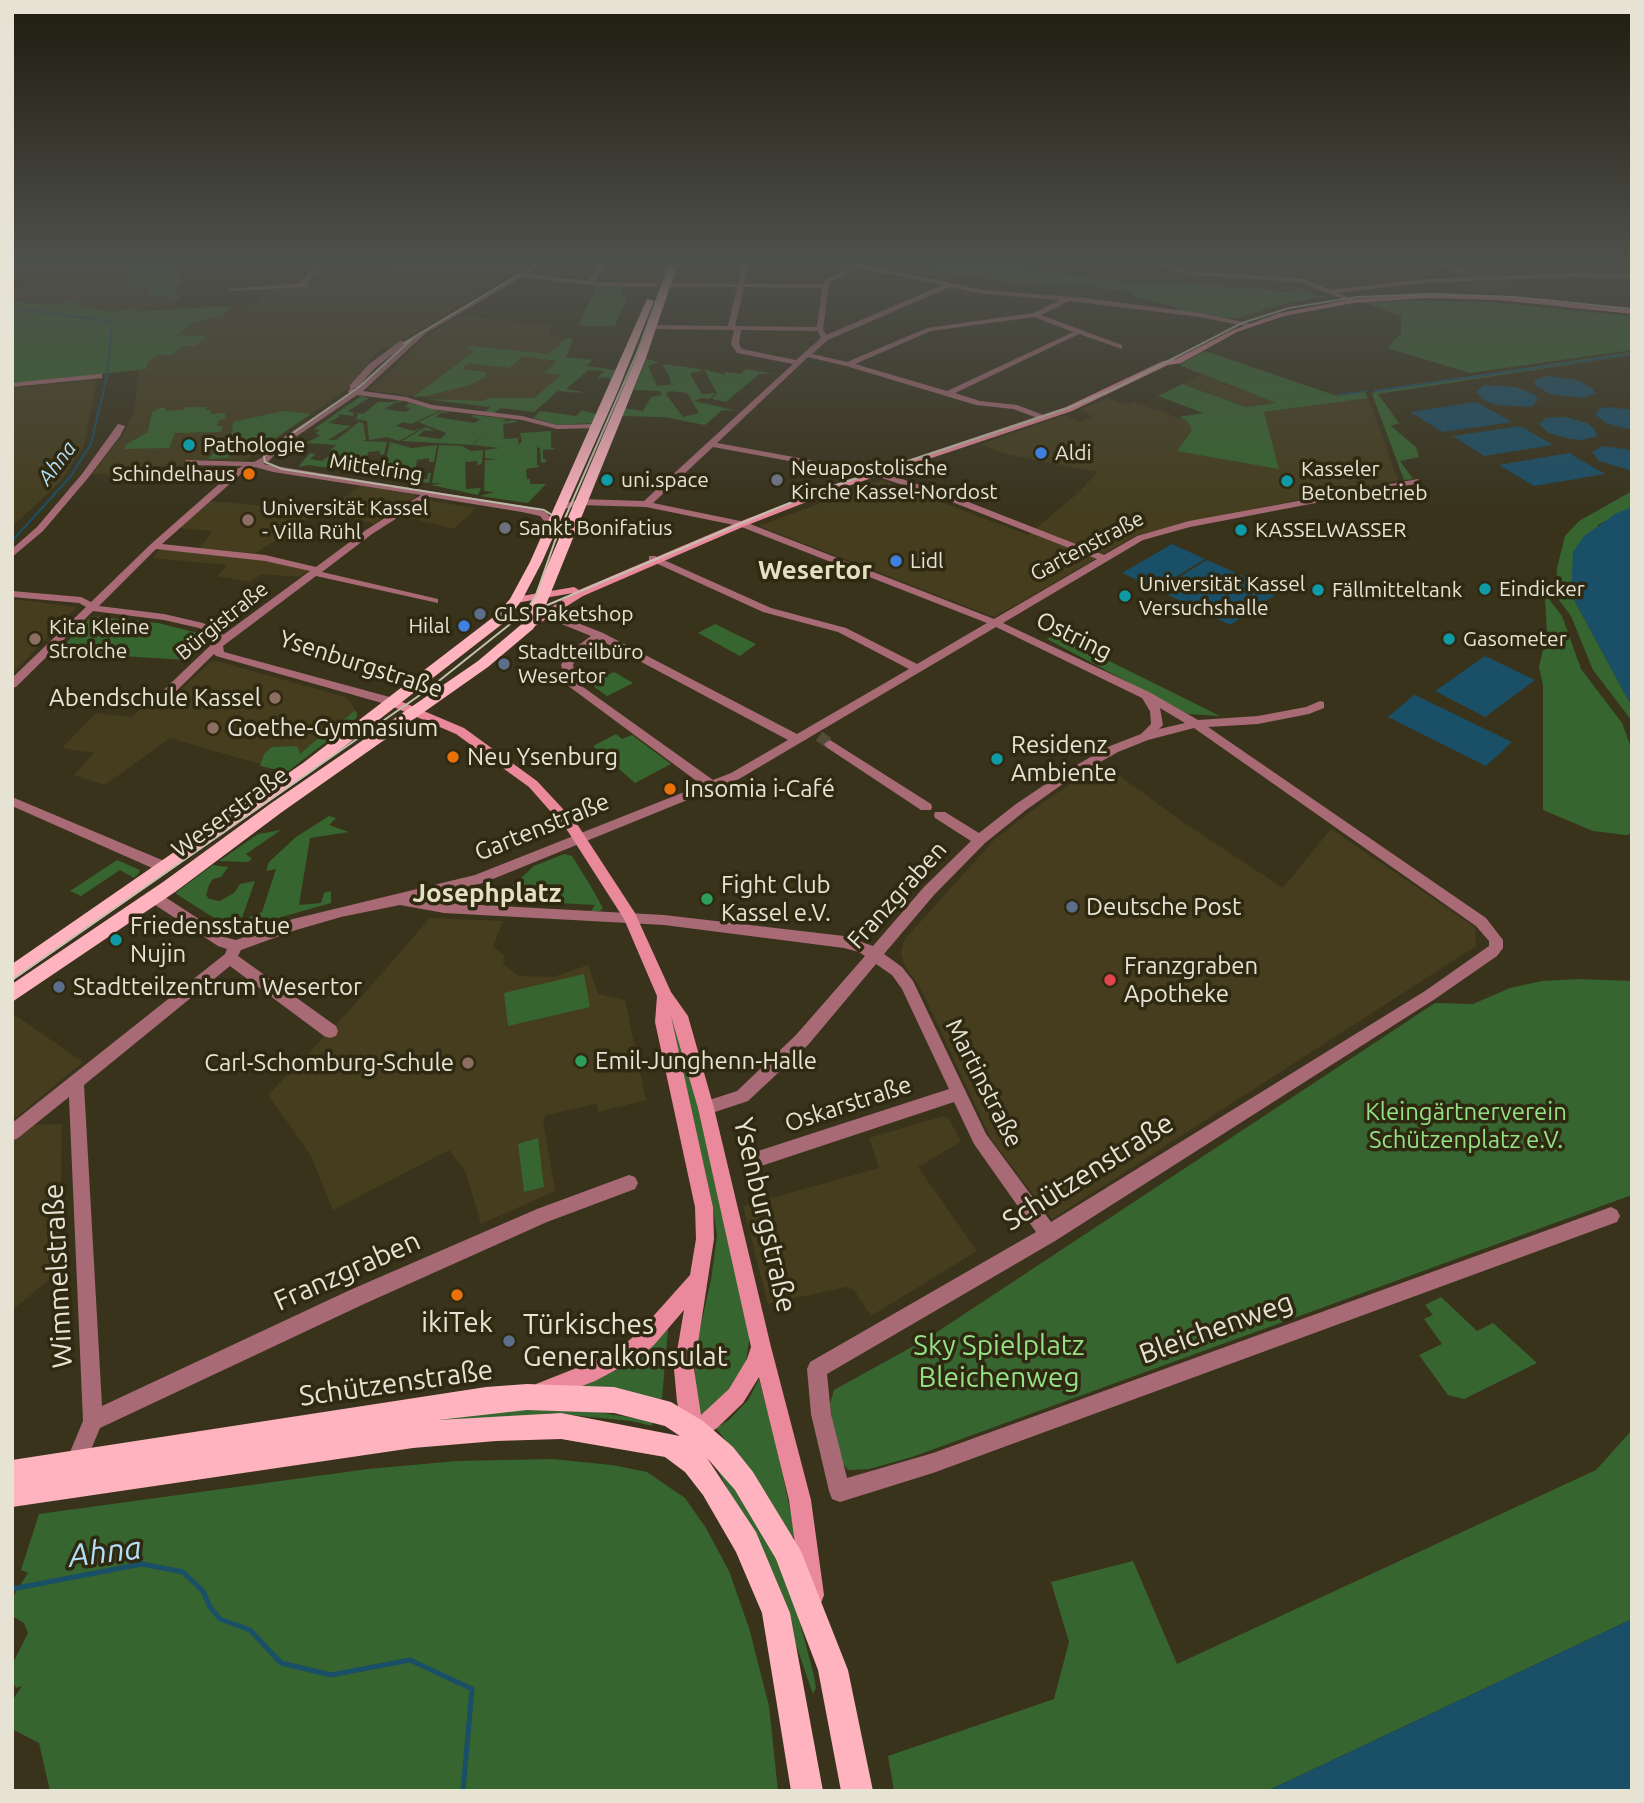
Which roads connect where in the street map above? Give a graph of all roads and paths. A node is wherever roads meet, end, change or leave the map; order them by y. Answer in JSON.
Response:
{"nodes":[{"id":1,"x":396,"y":347,"type":"edge"},
{"id":2,"x":406,"y":347,"type":"edge"},
{"id":3,"x":634,"y":347,"type":"edge"},
{"id":4,"x":644,"y":347,"type":"edge"},
{"id":5,"x":737,"y":347,"type":"edge"},
{"id":6,"x":815,"y":347,"type":"edge"},
{"id":7,"x":886,"y":347,"type":"edge"},
{"id":8,"x":1046,"y":347,"type":"edge"},
{"id":9,"x":1191,"y":347,"type":"edge"},
{"id":10,"x":1205,"y":347,"type":"edge"},
{"id":11,"x":807,"y":355,"type":"junction"},
{"id":12,"x":797,"y":363,"type":"junction"},
{"id":13,"x":848,"y":363,"type":"junction"},
{"id":14,"x":1166,"y":363,"type":"junction"},
{"id":15,"x":99,"y":376,"type":"dead end"},
{"id":16,"x":12,"y":386,"type":"edge"},
{"id":17,"x":352,"y":392,"type":"junction"},
{"id":18,"x":948,"y":393,"type":"junction"},
{"id":19,"x":1043,"y":418,"type":"junction"},
{"id":20,"x":121,"y":426,"type":"dead end"},
{"id":21,"x":598,"y":426,"type":"junction"},
{"id":22,"x":711,"y":444,"type":"junction"},
{"id":23,"x":266,"y":459,"type":"junction"},
{"id":24,"x":189,"y":462,"type":"dead end"},
{"id":25,"x":253,"y":464,"type":"junction"},
{"id":26,"x":874,"y":474,"type":"junction"},
{"id":27,"x":1415,"y":481,"type":"dead end"},
{"id":28,"x":425,"y":496,"type":"junction"},
{"id":29,"x":580,"y":502,"type":"junction"},
{"id":30,"x":646,"y":505,"type":"junction"},
{"id":31,"x":559,"y":507,"type":"junction"},
{"id":32,"x":742,"y":524,"type":"junction"},
{"id":33,"x":552,"y":525,"type":"junction"},
{"id":34,"x":571,"y":525,"type":"junction"},
{"id":35,"x":154,"y":546,"type":"junction"},
{"id":36,"x":12,"y":554,"type":"edge"},
{"id":37,"x":655,"y":559,"type":"junction"},
{"id":38,"x":1105,"y":559,"type":"junction"},
{"id":39,"x":316,"y":571,"type":"junction"},
{"id":40,"x":12,"y":594,"type":"edge"},
{"id":41,"x":543,"y":594,"type":"junction"},
{"id":42,"x":516,"y":600,"type":"junction"},
{"id":43,"x":434,"y":601,"type":"dead end"},
{"id":44,"x":92,"y":606,"type":"junction"},
{"id":45,"x":541,"y":613,"type":"junction"},
{"id":46,"x":995,"y":623,"type":"junction"},
{"id":47,"x":599,"y":635,"type":"junction"},
{"id":48,"x":218,"y":644,"type":"junction"},
{"id":49,"x":918,"y":669,"type":"junction"},
{"id":50,"x":12,"y":685,"type":"edge"},
{"id":51,"x":1147,"y":696,"type":"junction"},
{"id":52,"x":393,"y":702,"type":"junction"},
{"id":53,"x":157,"y":703,"type":"dead end"},
{"id":54,"x":1320,"y":705,"type":"dead end"},
{"id":55,"x":416,"y":711,"type":"junction"},
{"id":56,"x":1196,"y":724,"type":"junction"},
{"id":57,"x":820,"y":737,"type":"junction"},
{"id":58,"x":1144,"y":737,"type":"junction"},
{"id":59,"x":796,"y":739,"type":"junction"},
{"id":60,"x":712,"y":786,"type":"junction"},
{"id":61,"x":12,"y":801,"type":"edge"},
{"id":62,"x":926,"y":807,"type":"dead end"},
{"id":63,"x":940,"y":815,"type":"dead end"},
{"id":64,"x":579,"y":838,"type":"junction"},
{"id":65,"x":980,"y":840,"type":"junction"},
{"id":66,"x":164,"y":867,"type":"junction"},
{"id":67,"x":154,"y":897,"type":"junction"},
{"id":68,"x":397,"y":901,"type":"junction"},
{"id":69,"x":630,"y":918,"type":"junction"},
{"id":70,"x":233,"y":952,"type":"junction"},
{"id":71,"x":1492,"y":952,"type":"joint"},
{"id":72,"x":876,"y":954,"type":"junction"},
{"id":73,"x":12,"y":974,"type":"edge"},
{"id":74,"x":12,"y":994,"type":"edge"},
{"id":75,"x":665,"y":996,"type":"junction"},
{"id":76,"x":330,"y":1031,"type":"dead end"},
{"id":77,"x":76,"y":1082,"type":"junction"},
{"id":78,"x":957,"y":1094,"type":"junction"},
{"id":79,"x":706,"y":1108,"type":"junction"},
{"id":80,"x":12,"y":1133,"type":"edge"},
{"id":81,"x":755,"y":1160,"type":"dead end"},
{"id":82,"x":629,"y":1183,"type":"dead end"},
{"id":83,"x":1611,"y":1216,"type":"dead end"},
{"id":84,"x":1049,"y":1235,"type":"junction"},
{"id":85,"x":700,"y":1278,"type":"junction"},
{"id":86,"x":761,"y":1347,"type":"junction"},
{"id":87,"x":527,"y":1397,"type":"junction"},
{"id":88,"x":93,"y":1421,"type":"junction"},
{"id":89,"x":694,"y":1430,"type":"junction"},
{"id":90,"x":671,"y":1445,"type":"junction"},
{"id":91,"x":12,"y":1473,"type":"edge"},
{"id":92,"x":72,"y":1474,"type":"junction"},
{"id":93,"x":712,"y":1486,"type":"junction"},
{"id":94,"x":840,"y":1491,"type":"joint"},
{"id":95,"x":12,"y":1494,"type":"edge"},
{"id":96,"x":817,"y":1622,"type":"junction"},
{"id":97,"x":807,"y":1791,"type":"edge"},
{"id":98,"x":857,"y":1791,"type":"edge"}],
"edges":[{"from":1,"to":17,"type":"street"},
{"from":2,"to":17,"type":"street"},
{"from":3,"to":21,"type":"main road","name":"Weserstraße"},
{"from":4,"to":29,"type":"main road","name":"Weserstraße"},
{"from":5,"to":12,"type":"street"},
{"from":6,"to":11,"type":"street"},
{"from":7,"to":13,"type":"street"},
{"from":8,"to":18,"type":"street"},
{"from":9,"to":14,"type":"main road"},
{"from":10,"to":14,"type":"main road"},
{"from":11,"to":12,"type":"street"},
{"from":11,"to":13,"type":"street"},
{"from":12,"to":22,"type":"street"},
{"from":13,"to":18,"type":"street"},
{"from":14,"to":19,"type":"main road"},
{"from":15,"to":16,"type":"street"},
{"from":17,"to":21,"type":"street"},
{"from":17,"to":23,"type":"street"},
{"from":17,"to":25,"type":"street"},
{"from":18,"to":19,"type":"street"},
{"from":19,"to":26,"type":"main road"},
{"from":20,"to":36,"type":"street"},
{"from":21,"to":31,"type":"main road","name":"Weserstraße"},
{"from":22,"to":26,"type":"street"},
{"from":22,"to":30,"type":"street"},
{"from":23,"to":25,"type":"street"},
{"from":23,"to":31,"type":"street","name":"Mittelring"},
{"from":24,"to":25,"type":"street","name":"Mittelring"},
{"from":25,"to":28,"type":"street","name":"Mittelring"},
{"from":25,"to":35,"type":"street"},
{"from":26,"to":32,"type":"main road"},
{"from":26,"to":38,"type":"street"},
{"from":27,"to":38,"type":"street","name":"Gartenstraße"},
{"from":28,"to":33,"type":"street","name":"Mittelring"},
{"from":28,"to":39,"type":"street","name":"Bürgistraße"},
{"from":29,"to":30,"type":"street","name":"Ostring"},
{"from":29,"to":31,"type":"street","name":"Ostring"},
{"from":29,"to":34,"type":"main road","name":"Weserstraße"},
{"from":30,"to":32,"type":"street","name":"Ostring"},
{"from":31,"to":33,"type":"main road","name":"Weserstraße"},
{"from":31,"to":34,"type":"street"},
{"from":32,"to":37,"type":"main road"},
{"from":32,"to":46,"type":"street","name":"Ostring"},
{"from":33,"to":42,"type":"main road","name":"Weserstraße"},
{"from":34,"to":41,"type":"main road","name":"Weserstraße"},
{"from":35,"to":39,"type":"street"},
{"from":35,"to":44,"type":"street"},
{"from":37,"to":41,"type":"main road"},
{"from":37,"to":45,"type":"main road"},
{"from":37,"to":49,"type":"street"},
{"from":38,"to":46,"type":"street","name":"Gartenstraße"},
{"from":39,"to":43,"type":"street"},
{"from":39,"to":48,"type":"street","name":"Bürgistraße"},
{"from":40,"to":44,"type":"street"},
{"from":41,"to":42,"type":"main road"},
{"from":41,"to":45,"type":"main road","name":"Weserstraße"},
{"from":42,"to":52,"type":"main road","name":"Weserstraße"},
{"from":44,"to":48,"type":"street","name":"Ysenburgstraße"},
{"from":44,"to":50,"type":"street"},
{"from":45,"to":47,"type":"street"},
{"from":45,"to":55,"type":"main road","name":"Weserstraße"},
{"from":46,"to":49,"type":"street","name":"Gartenstraße"},
{"from":46,"to":51,"type":"street","name":"Ostring"},
{"from":47,"to":59,"type":"street"},
{"from":47,"to":60,"type":"street"},
{"from":48,"to":52,"type":"street","name":"Ysenburgstraße"},
{"from":48,"to":53,"type":"street","name":"Bürgistraße"},
{"from":49,"to":57,"type":"street","name":"Gartenstraße"},
{"from":51,"to":56,"type":"street","name":"Ostring"},
{"from":51,"to":58,"type":"street"},
{"from":52,"to":55,"type":"main road","name":"Ysenburgstraße"},
{"from":52,"to":66,"type":"main road","name":"Weserstraße"},
{"from":54,"to":56,"type":"street","name":"Franzgraben"},
{"from":55,"to":64,"type":"main road","name":"Ysenburgstraße"},
{"from":55,"to":67,"type":"main road","name":"Weserstraße"},
{"from":56,"to":58,"type":"street","name":"Franzgraben"},
{"from":56,"to":71,"type":"street","name":"Ostring"},
{"from":57,"to":59,"type":"street","name":"Gartenstraße"},
{"from":57,"to":62,"type":"street"},
{"from":58,"to":65,"type":"street","name":"Franzgraben"},
{"from":59,"to":60,"type":"street","name":"Gartenstraße"},
{"from":60,"to":64,"type":"street","name":"Gartenstraße"},
{"from":61,"to":66,"type":"street"},
{"from":63,"to":65,"type":"street"},
{"from":64,"to":68,"type":"street","name":"Gartenstraße"},
{"from":64,"to":69,"type":"main road","name":"Ysenburgstraße"},
{"from":65,"to":72,"type":"street","name":"Franzgraben"},
{"from":66,"to":73,"type":"main road","name":"Weserstraße"},
{"from":67,"to":70,"type":"street"},
{"from":67,"to":74,"type":"main road","name":"Weserstraße"},
{"from":68,"to":69,"type":"street"},
{"from":68,"to":70,"type":"street","name":"Gartenstraße"},
{"from":69,"to":72,"type":"street"},
{"from":69,"to":75,"type":"main road","name":"Ysenburgstraße"},
{"from":70,"to":76,"type":"street"},
{"from":70,"to":77,"type":"street","name":"Gartenstraße"},
{"from":71,"to":84,"type":"street","name":"Schützenstraße"},
{"from":72,"to":78,"type":"street","name":"Martinstraße"},
{"from":72,"to":79,"type":"street","name":"Franzgraben"},
{"from":75,"to":79,"type":"main road","name":"Ysenburgstraße"},
{"from":75,"to":85,"type":"main road","name":"Ysenburgstraße"},
{"from":77,"to":80,"type":"street","name":"Gartenstraße"},
{"from":77,"to":88,"type":"street","name":"Wimmelstraße"},
{"from":78,"to":81,"type":"street","name":"Oskarstraße"},
{"from":78,"to":84,"type":"street","name":"Martinstraße"},
{"from":79,"to":86,"type":"main road","name":"Ysenburgstraße"},
{"from":82,"to":88,"type":"street","name":"Franzgraben"},
{"from":83,"to":94,"type":"street","name":"Bleichenweg"},
{"from":84,"to":94,"type":"street","name":"Schützenstraße"},
{"from":85,"to":87,"type":"main road"},
{"from":85,"to":89,"type":"main road","name":"Ysenburgstraße"},
{"from":86,"to":89,"type":"main road","name":"Ysenburgstraße"},
{"from":86,"to":96,"type":"main road"},
{"from":87,"to":89,"type":"main road","name":"Schützenstraße"},
{"from":87,"to":92,"type":"main road","name":"Schützenstraße"},
{"from":88,"to":92,"type":"street","name":"Wimmelstraße"},
{"from":89,"to":90,"type":"main road"},
{"from":89,"to":93,"type":"main road","name":"Ysenburgstraße"},
{"from":89,"to":96,"type":"main road"},
{"from":90,"to":92,"type":"main road","name":"Schützenstraße"},
{"from":90,"to":93,"type":"main road"},
{"from":91,"to":92,"type":"main road","name":"Schützenstraße"},
{"from":92,"to":95,"type":"main road","name":"Schützenstraße"},
{"from":93,"to":97,"type":"main road","name":"Ysenburgstraße"},
{"from":96,"to":98,"type":"main road"}]}
